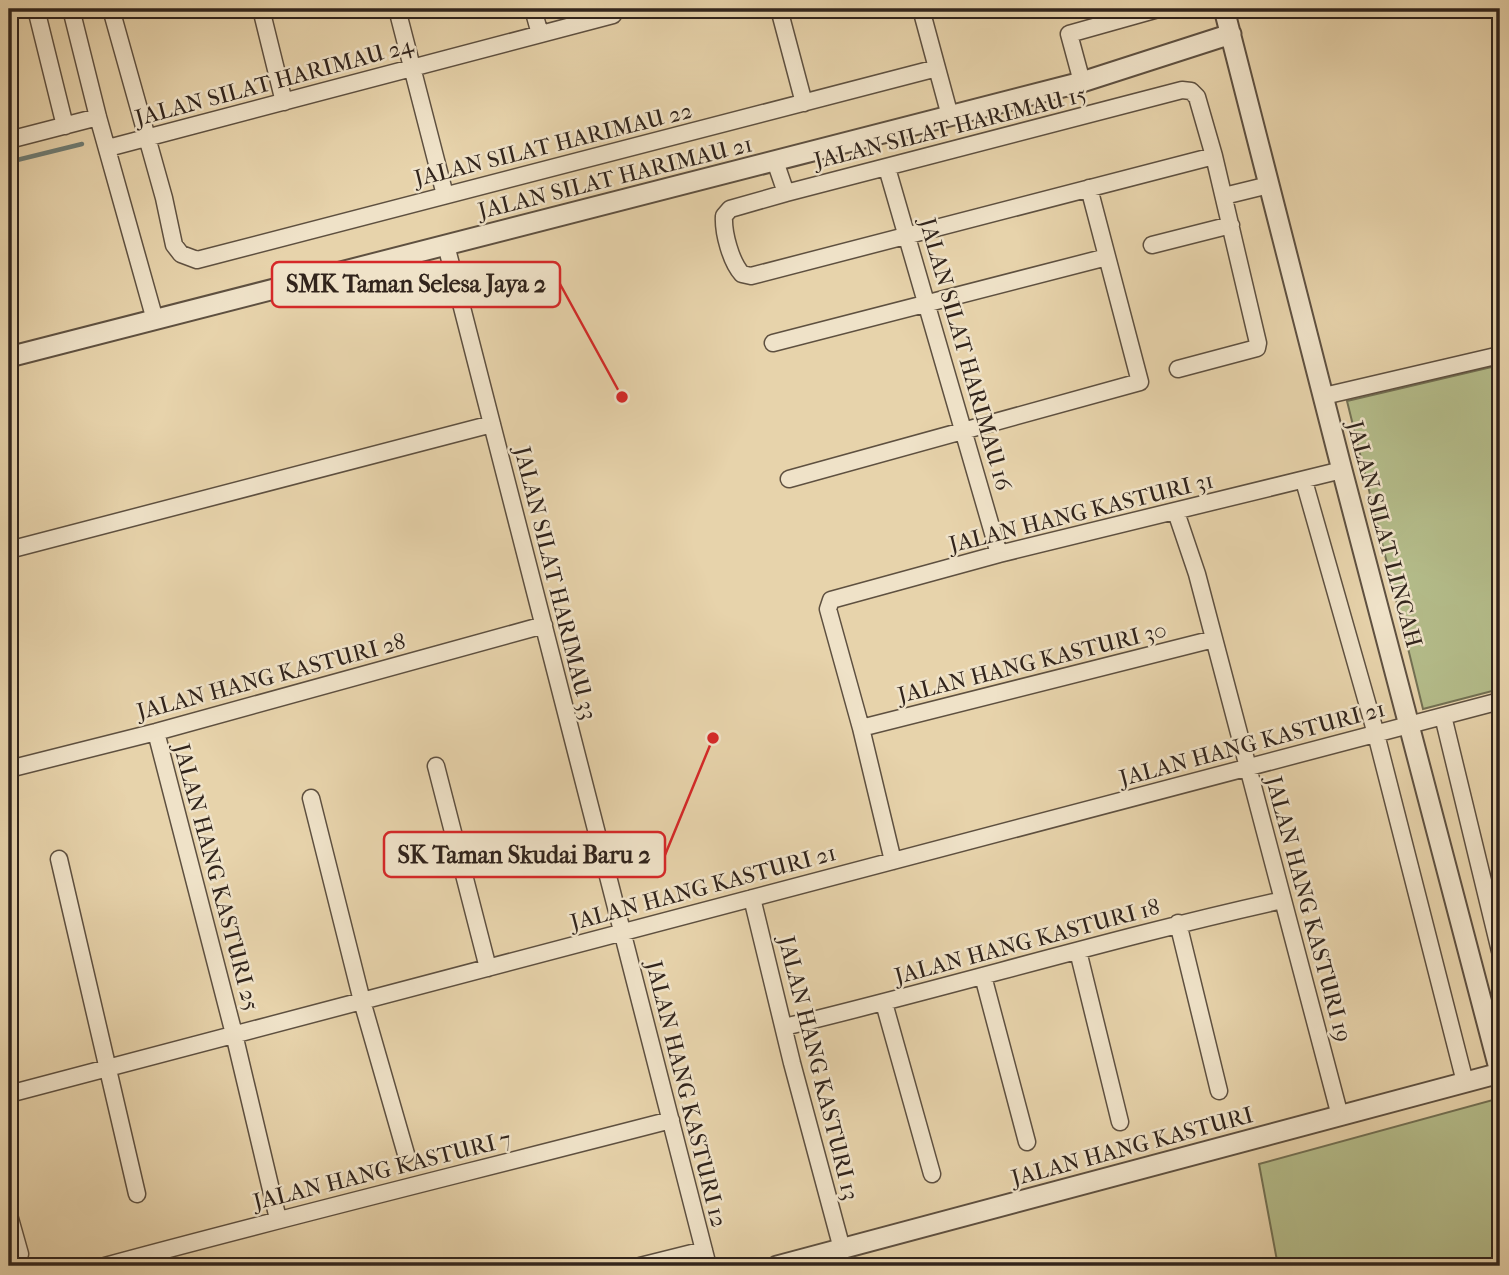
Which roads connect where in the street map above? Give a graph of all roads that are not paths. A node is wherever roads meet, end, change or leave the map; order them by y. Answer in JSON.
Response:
{"nodes":[{"id":1,"x":36,"y":9,"type":"edge"},
{"id":2,"x":71,"y":9,"type":"edge"},
{"id":3,"x":111,"y":9,"type":"edge"},
{"id":4,"x":261,"y":9,"type":"edge"},
{"id":5,"x":397,"y":9,"type":"edge"},
{"id":6,"x":533,"y":9,"type":"edge"},
{"id":7,"x":779,"y":9,"type":"edge"},
{"id":8,"x":921,"y":9,"type":"edge"},
{"id":9,"x":1158,"y":9,"type":"edge"},
{"id":10,"x":1224,"y":9,"type":"edge"},
{"id":11,"x":613,"y":15,"type":"dead end"},
{"id":12,"x":540,"y":34,"type":"junction"},
{"id":13,"x":1231,"y":34,"type":"junction"},
{"id":14,"x":412,"y":68,"type":"junction"},
{"id":15,"x":937,"y":68,"type":"junction"},
{"id":16,"x":1082,"y":82,"type":"junction"},
{"id":17,"x":284,"y":102,"type":"junction"},
{"id":18,"x":804,"y":103,"type":"junction"},
{"id":19,"x":950,"y":116,"type":"junction"},
{"id":20,"x":98,"y":117,"type":"junction"},
{"id":21,"x":65,"y":127,"type":"junction"},
{"id":22,"x":145,"y":138,"type":"junction"},
{"id":23,"x":9,"y":141,"type":"edge"},
{"id":24,"x":108,"y":148,"type":"junction"},
{"id":25,"x":1214,"y":156,"type":"junction"},
{"id":26,"x":775,"y":161,"type":"junction"},
{"id":27,"x":887,"y":169,"type":"junction"},
{"id":28,"x":1269,"y":185,"type":"junction"},
{"id":29,"x":1089,"y":188,"type":"junction"},
{"id":30,"x":786,"y":193,"type":"junction"},
{"id":31,"x":445,"y":195,"type":"junction"},
{"id":32,"x":1224,"y":196,"type":"junction"},
{"id":33,"x":1231,"y":225,"type":"junction"},
{"id":34,"x":906,"y":234,"type":"junction"},
{"id":35,"x":446,"y":245,"type":"junction"},
{"id":36,"x":1152,"y":245,"type":"dead end"},
{"id":37,"x":1107,"y":257,"type":"junction"},
{"id":38,"x":928,"y":304,"type":"junction"},
{"id":39,"x":155,"y":320,"type":"junction"},
{"id":40,"x":773,"y":343,"type":"dead end"},
{"id":41,"x":1500,"y":355,"type":"edge"},
{"id":42,"x":9,"y":357,"type":"edge"},
{"id":43,"x":1178,"y":369,"type":"dead end"},
{"id":44,"x":1324,"y":396,"type":"junction"},
{"id":45,"x":492,"y":424,"type":"junction"},
{"id":46,"x":964,"y":431,"type":"junction"},
{"id":47,"x":1342,"y":470,"type":"junction"},
{"id":48,"x":789,"y":480,"type":"dead end"},
{"id":49,"x":1304,"y":481,"type":"junction"},
{"id":50,"x":1176,"y":512,"type":"junction"},
{"id":51,"x":9,"y":550,"type":"edge"},
{"id":52,"x":999,"y":554,"type":"junction"},
{"id":53,"x":544,"y":625,"type":"junction"},
{"id":54,"x":1214,"y":639,"type":"junction"},
{"id":55,"x":1500,"y":701,"type":"edge"},
{"id":56,"x":1443,"y":716,"type":"junction"},
{"id":57,"x":1410,"y":724,"type":"junction"},
{"id":58,"x":860,"y":729,"type":"junction"},
{"id":59,"x":156,"y":732,"type":"junction"},
{"id":60,"x":1376,"y":734,"type":"junction"},
{"id":61,"x":436,"y":766,"type":"dead end"},
{"id":62,"x":1248,"y":767,"type":"junction"},
{"id":63,"x":9,"y":769,"type":"edge"},
{"id":64,"x":311,"y":798,"type":"dead end"},
{"id":65,"x":59,"y":859,"type":"dead end"},
{"id":66,"x":893,"y":861,"type":"junction"},
{"id":67,"x":752,"y":898,"type":"junction"},
{"id":68,"x":1283,"y":900,"type":"junction"},
{"id":69,"x":1178,"y":923,"type":"junction"},
{"id":70,"x":623,"y":932,"type":"junction"},
{"id":71,"x":1079,"y":951,"type":"junction"},
{"id":72,"x":1500,"y":951,"type":"edge"},
{"id":73,"x":488,"y":968,"type":"junction"},
{"id":74,"x":983,"y":976,"type":"junction"},
{"id":75,"x":362,"y":1001,"type":"junction"},
{"id":76,"x":884,"y":1003,"type":"junction"},
{"id":77,"x":784,"y":1027,"type":"junction"},
{"id":78,"x":234,"y":1034,"type":"junction"},
{"id":79,"x":106,"y":1068,"type":"junction"},
{"id":80,"x":1500,"y":1072,"type":"edge"},
{"id":81,"x":1465,"y":1082,"type":"junction"},
{"id":82,"x":1220,"y":1091,"type":"dead end"},
{"id":83,"x":9,"y":1094,"type":"edge"},
{"id":84,"x":1340,"y":1116,"type":"junction"},
{"id":85,"x":671,"y":1120,"type":"junction"},
{"id":86,"x":1121,"y":1122,"type":"dead end"},
{"id":87,"x":1027,"y":1142,"type":"dead end"},
{"id":88,"x":406,"y":1154,"type":"dead end"},
{"id":89,"x":932,"y":1174,"type":"dead end"},
{"id":90,"x":137,"y":1194,"type":"dead end"},
{"id":91,"x":9,"y":1215,"type":"edge"},
{"id":92,"x":278,"y":1219,"type":"junction"},
{"id":93,"x":842,"y":1249,"type":"junction"},
{"id":94,"x":704,"y":1250,"type":"junction"},
{"id":95,"x":20,"y":1254,"type":"dead end"},
{"id":96,"x":105,"y":1266,"type":"edge"},
{"id":97,"x":640,"y":1266,"type":"edge"},
{"id":98,"x":708,"y":1266,"type":"edge"},
{"id":99,"x":777,"y":1266,"type":"edge"}],
"edges":[{"from":1,"to":21,"type":"street"},
{"from":2,"to":20,"type":"street"},
{"from":3,"to":22,"type":"street"},
{"from":4,"to":17,"type":"street"},
{"from":5,"to":14,"type":"street"},
{"from":6,"to":12,"type":"street"},
{"from":7,"to":18,"type":"street"},
{"from":8,"to":15,"type":"street"},
{"from":9,"to":16,"type":"street"},
{"from":10,"to":13,"type":"street","name":"JALAN SILAT LINCAH"},
{"from":11,"to":12,"type":"street","name":"JALAN SILAT HARIMAU 24"},
{"from":12,"to":14,"type":"street","name":"JALAN SILAT HARIMAU 24"},
{"from":13,"to":16,"type":"street","name":"JALAN SILAT HARIMAU 21"},
{"from":13,"to":28,"type":"street","name":"JALAN SILAT LINCAH"},
{"from":14,"to":17,"type":"street","name":"JALAN SILAT HARIMAU 24"},
{"from":14,"to":31,"type":"street"},
{"from":15,"to":18,"type":"street","name":"JALAN SILAT HARIMAU 22"},
{"from":15,"to":19,"type":"street"},
{"from":16,"to":19,"type":"street","name":"JALAN SILAT HARIMAU 21"},
{"from":17,"to":22,"type":"street","name":"JALAN SILAT HARIMAU 24"},
{"from":18,"to":31,"type":"street","name":"JALAN SILAT HARIMAU 22"},
{"from":19,"to":26,"type":"street","name":"JALAN SILAT HARIMAU 21"},
{"from":20,"to":21,"type":"street"},
{"from":20,"to":24,"type":"street"},
{"from":21,"to":23,"type":"street"},
{"from":22,"to":24,"type":"street","name":"JALAN SILAT HARIMAU 24"},
{"from":22,"to":31,"type":"street","name":"JALAN SILAT HARIMAU 22"},
{"from":24,"to":39,"type":"street"},
{"from":25,"to":27,"type":"street","name":"JALAN SILAT HARIMAU 15"},
{"from":25,"to":29,"type":"street"},
{"from":25,"to":32,"type":"street"},
{"from":26,"to":30,"type":"street"},
{"from":26,"to":35,"type":"street","name":"JALAN SILAT HARIMAU 21"},
{"from":27,"to":30,"type":"street","name":"JALAN SILAT HARIMAU 15"},
{"from":27,"to":34,"type":"street","name":"JALAN SILAT HARIMAU 16"},
{"from":28,"to":32,"type":"street"},
{"from":28,"to":44,"type":"street","name":"JALAN SILAT LINCAH"},
{"from":29,"to":34,"type":"street"},
{"from":29,"to":37,"type":"street"},
{"from":30,"to":34,"type":"street","name":"JALAN SILAT HARIMAU 15"},
{"from":32,"to":33,"type":"street"},
{"from":33,"to":36,"type":"street"},
{"from":33,"to":43,"type":"street"},
{"from":34,"to":38,"type":"street","name":"JALAN SILAT HARIMAU 16"},
{"from":35,"to":39,"type":"street","name":"JALAN SILAT HARIMAU 21"},
{"from":35,"to":45,"type":"street","name":"JALAN SILAT HARIMAU 33"},
{"from":37,"to":38,"type":"street"},
{"from":37,"to":46,"type":"street"},
{"from":38,"to":40,"type":"street"},
{"from":38,"to":46,"type":"street","name":"JALAN SILAT HARIMAU 16"},
{"from":39,"to":42,"type":"street","name":"JALAN SILAT HARIMAU 21"},
{"from":41,"to":44,"type":"street"},
{"from":44,"to":47,"type":"street","name":"JALAN SILAT LINCAH"},
{"from":45,"to":51,"type":"street"},
{"from":45,"to":53,"type":"street","name":"JALAN SILAT HARIMAU 33"},
{"from":46,"to":48,"type":"street"},
{"from":46,"to":52,"type":"street","name":"JALAN SILAT HARIMAU 16"},
{"from":47,"to":49,"type":"street","name":"JALAN HANG KASTURI 31"},
{"from":47,"to":57,"type":"street","name":"JALAN SILAT LINCAH"},
{"from":49,"to":50,"type":"street","name":"JALAN HANG KASTURI 31"},
{"from":49,"to":60,"type":"street"},
{"from":50,"to":52,"type":"street","name":"JALAN HANG KASTURI 31"},
{"from":50,"to":54,"type":"street","name":"JALAN HANG KASTURI 19"},
{"from":52,"to":58,"type":"street","name":"JALAN HANG KASTURI 31"},
{"from":53,"to":59,"type":"street","name":"JALAN HANG KASTURI 28"},
{"from":53,"to":70,"type":"street","name":"JALAN SILAT HARIMAU 33"},
{"from":54,"to":58,"type":"street","name":"JALAN HANG KASTURI 30"},
{"from":54,"to":62,"type":"street","name":"JALAN HANG KASTURI 19"},
{"from":55,"to":56,"type":"street","name":"JALAN HANG KASTURI 21"},
{"from":56,"to":57,"type":"street","name":"JALAN HANG KASTURI 21"},
{"from":56,"to":72,"type":"street"},
{"from":57,"to":60,"type":"street","name":"JALAN HANG KASTURI 21"},
{"from":57,"to":80,"type":"street","name":"JALAN SILAT LINCAH"},
{"from":58,"to":66,"type":"street"},
{"from":59,"to":63,"type":"street","name":"JALAN HANG KASTURI 28"},
{"from":59,"to":78,"type":"street","name":"JALAN HANG KASTURI 25"},
{"from":60,"to":62,"type":"street","name":"JALAN HANG KASTURI 21"},
{"from":60,"to":81,"type":"street"},
{"from":61,"to":73,"type":"street"},
{"from":62,"to":66,"type":"street","name":"JALAN HANG KASTURI 21"},
{"from":62,"to":68,"type":"street","name":"JALAN HANG KASTURI 19"},
{"from":64,"to":75,"type":"street"},
{"from":65,"to":79,"type":"street"},
{"from":66,"to":67,"type":"street","name":"JALAN HANG KASTURI 21"},
{"from":67,"to":70,"type":"street","name":"JALAN HANG KASTURI 21"},
{"from":67,"to":77,"type":"street","name":"JALAN HANG KASTURI 13"},
{"from":68,"to":69,"type":"street","name":"JALAN HANG KASTURI 18"},
{"from":68,"to":84,"type":"street","name":"JALAN HANG KASTURI 19"},
{"from":69,"to":71,"type":"street","name":"JALAN HANG KASTURI 18"},
{"from":69,"to":82,"type":"street"},
{"from":70,"to":73,"type":"street","name":"JALAN HANG KASTURI 21"},
{"from":70,"to":85,"type":"street","name":"JALAN HANG KASTURI 12"},
{"from":71,"to":74,"type":"street","name":"JALAN HANG KASTURI 18"},
{"from":71,"to":86,"type":"street"},
{"from":73,"to":75,"type":"street","name":"JALAN HANG KASTURI 21"},
{"from":74,"to":76,"type":"street","name":"JALAN HANG KASTURI 18"},
{"from":74,"to":87,"type":"street"},
{"from":75,"to":78,"type":"street","name":"JALAN HANG KASTURI 21"},
{"from":75,"to":88,"type":"street"},
{"from":76,"to":77,"type":"street","name":"JALAN HANG KASTURI 18"},
{"from":76,"to":89,"type":"street"},
{"from":77,"to":93,"type":"street","name":"JALAN HANG KASTURI 13"},
{"from":78,"to":79,"type":"street","name":"JALAN HANG KASTURI 21"},
{"from":78,"to":92,"type":"street","name":"JALAN HANG KASTURI 25"},
{"from":79,"to":83,"type":"street","name":"JALAN HANG KASTURI 21"},
{"from":79,"to":90,"type":"street"},
{"from":80,"to":81,"type":"street","name":"JALAN HANG KASTURI"},
{"from":81,"to":84,"type":"street","name":"JALAN HANG KASTURI"},
{"from":84,"to":93,"type":"street","name":"JALAN HANG KASTURI"},
{"from":85,"to":92,"type":"street","name":"JALAN HANG KASTURI 7"},
{"from":85,"to":94,"type":"street","name":"JALAN HANG KASTURI 12"},
{"from":91,"to":95,"type":"street"},
{"from":92,"to":96,"type":"street","name":"JALAN HANG KASTURI 7"},
{"from":93,"to":99,"type":"street","name":"JALAN HANG KASTURI"},
{"from":94,"to":97,"type":"street"},
{"from":94,"to":98,"type":"street","name":"JALAN HANG KASTURI 12"}]}
